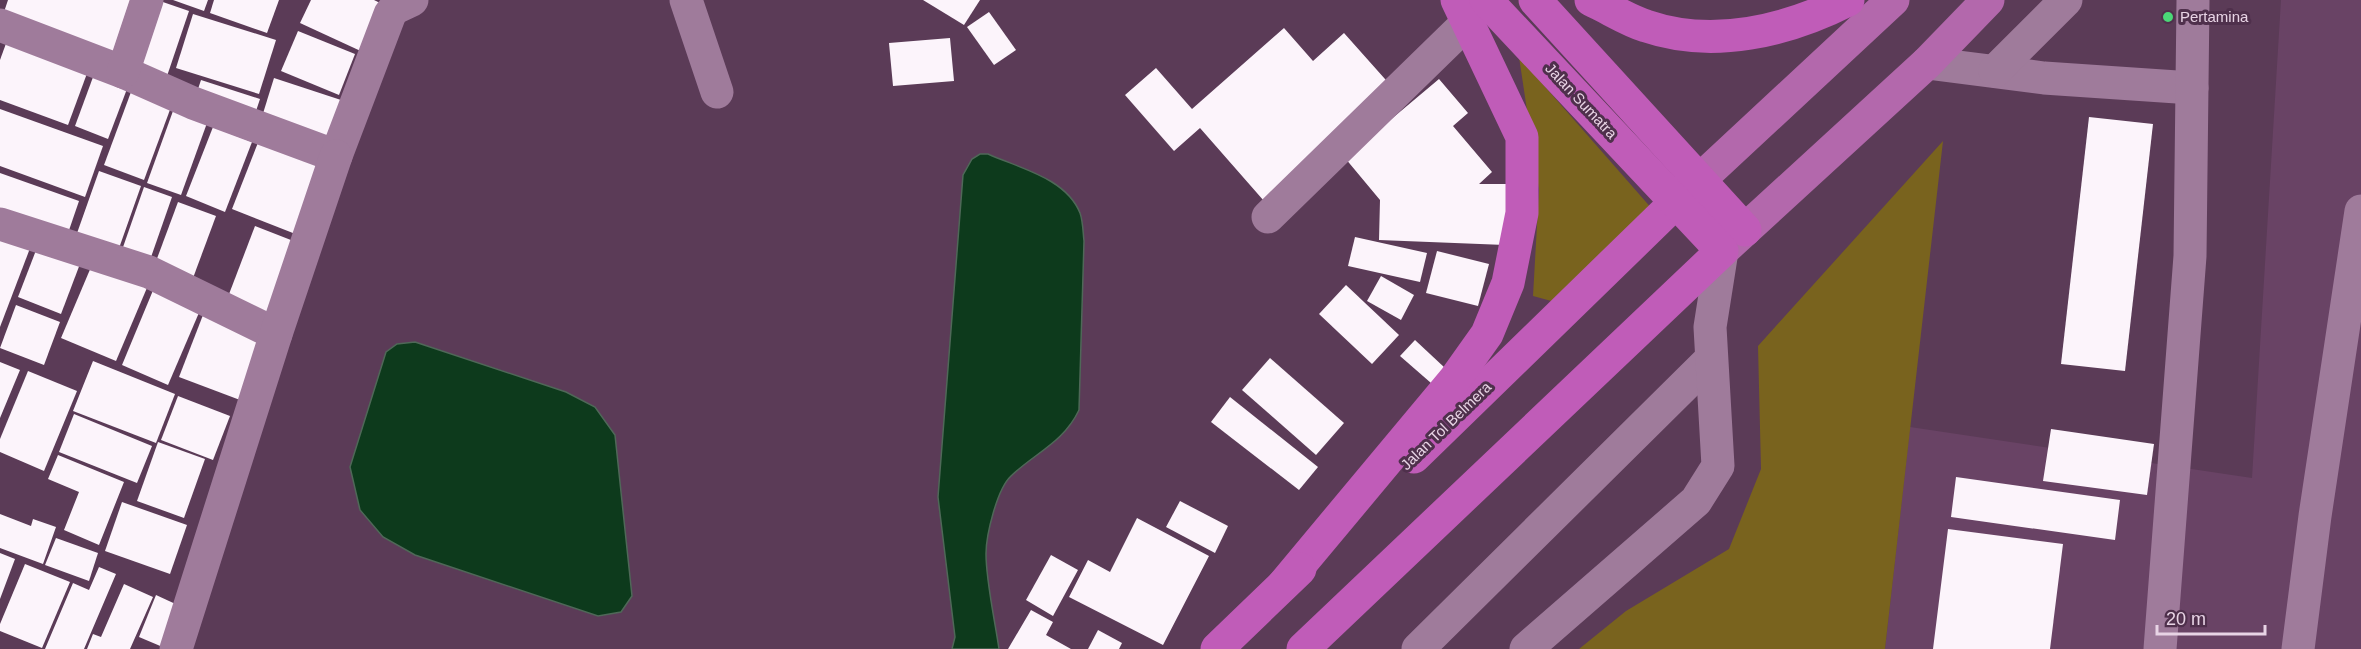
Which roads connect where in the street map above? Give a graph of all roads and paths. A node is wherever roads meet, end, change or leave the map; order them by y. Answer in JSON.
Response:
{"nodes":[{"id":1,"x":147,"y":0,"type":"edge"},
{"id":2,"x":412,"y":0,"type":"edge"},
{"id":3,"x":686,"y":0,"type":"edge"},
{"id":4,"x":1535,"y":0,"type":"edge"},
{"id":5,"x":1591,"y":0,"type":"edge"},
{"id":6,"x":1848,"y":0,"type":"edge"},
{"id":7,"x":1893,"y":0,"type":"edge"},
{"id":8,"x":1988,"y":0,"type":"edge"},
{"id":9,"x":2066,"y":0,"type":"edge"},
{"id":10,"x":2193,"y":0,"type":"edge"},
{"id":11,"x":1470,"y":7,"type":"edge"},
{"id":12,"x":0,"y":25,"type":"edge"},
{"id":13,"x":1927,"y":63,"type":"junction"},
{"id":14,"x":1995,"y":71,"type":"junction"},
{"id":15,"x":123,"y":72,"type":"junction"},
{"id":16,"x":2192,"y":88,"type":"junction"},
{"id":17,"x":717,"y":92,"type":"dead end"},
{"id":18,"x":336,"y":156,"type":"junction"},
{"id":19,"x":1687,"y":192,"type":"junction"},
{"id":20,"x":2361,"y":212,"type":"edge"},
{"id":21,"x":1268,"y":217,"type":"dead end"},
{"id":22,"x":0,"y":224,"type":"edge"},
{"id":23,"x":1733,"y":240,"type":"junction"},
{"id":24,"x":276,"y":334,"type":"junction"},
{"id":25,"x":1711,"y":359,"type":"junction"},
{"id":26,"x":1284,"y":584,"type":"junction"},
{"id":27,"x":176,"y":649,"type":"edge"},
{"id":28,"x":1217,"y":649,"type":"edge"},
{"id":29,"x":1302,"y":649,"type":"edge"},
{"id":30,"x":1418,"y":649,"type":"edge"},
{"id":31,"x":1526,"y":649,"type":"edge"},
{"id":32,"x":2160,"y":649,"type":"edge"},
{"id":33,"x":2298,"y":649,"type":"edge"}],
"edges":[{"from":1,"to":15,"type":"street"},
{"from":2,"to":18,"type":"street"},
{"from":3,"to":17,"type":"street"},
{"from":4,"to":19,"type":"highway","name":"Jalan Sumatra"},
{"from":5,"to":6,"type":"highway"},
{"from":7,"to":19,"type":"main road"},
{"from":8,"to":13,"type":"main road"},
{"from":9,"to":14,"type":"street"},
{"from":10,"to":16,"type":"street"},
{"from":11,"to":19,"type":"highway","name":"Jalan Sumatra"},
{"from":11,"to":21,"type":"street"},
{"from":11,"to":26,"type":"highway"},
{"from":12,"to":15,"type":"street"},
{"from":13,"to":14,"type":"street"},
{"from":13,"to":23,"type":"main road"},
{"from":14,"to":16,"type":"street"},
{"from":15,"to":18,"type":"street"},
{"from":16,"to":32,"type":"street"},
{"from":18,"to":24,"type":"street"},
{"from":19,"to":23,"type":"highway","name":"Jalan Sumatra"},
{"from":19,"to":26,"type":"highway","name":"Jalan Tol Belmera"},
{"from":20,"to":33,"type":"street"},
{"from":22,"to":24,"type":"street"},
{"from":23,"to":25,"type":"street"},
{"from":23,"to":29,"type":"highway"},
{"from":24,"to":27,"type":"street"},
{"from":25,"to":30,"type":"street"},
{"from":25,"to":31,"type":"street"},
{"from":26,"to":28,"type":"highway","name":"Jalan Tol Belmera"}]}
